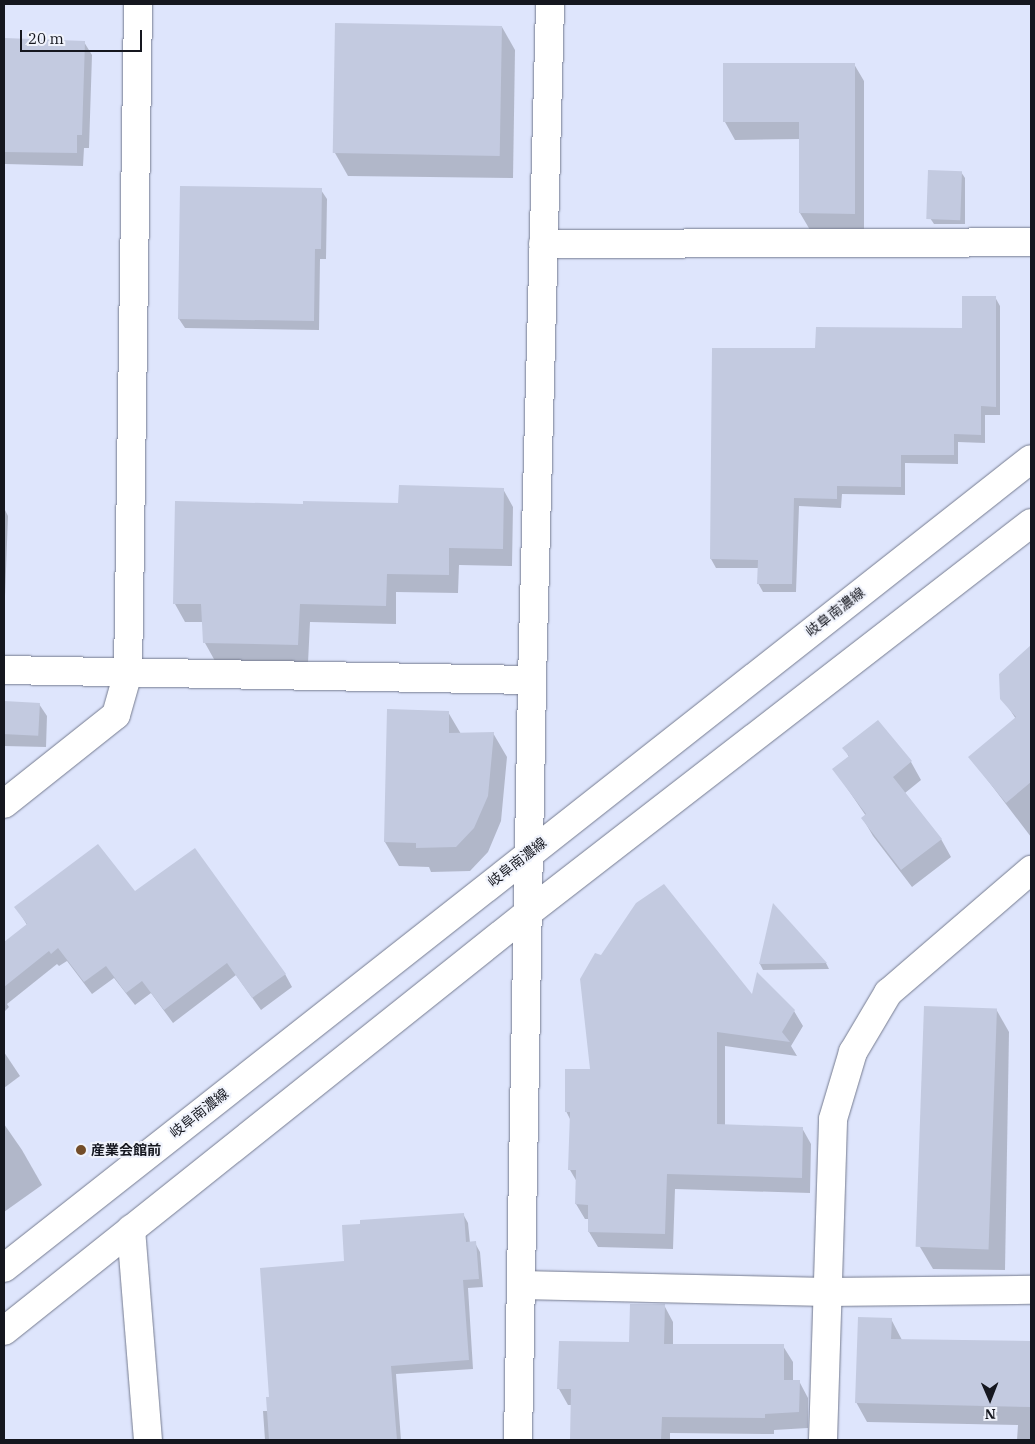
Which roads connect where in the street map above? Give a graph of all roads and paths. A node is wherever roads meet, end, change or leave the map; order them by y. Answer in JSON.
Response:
{"nodes":[{"id":1,"x":138,"y":4,"type":"edge"},
{"id":2,"x":550,"y":4,"type":"edge"},
{"id":3,"x":1031,"y":242,"type":"edge"},
{"id":4,"x":543,"y":244,"type":"junction"},
{"id":5,"x":1031,"y":459,"type":"edge"},
{"id":6,"x":1031,"y":526,"type":"edge"},
{"id":7,"x":4,"y":670,"type":"edge"},
{"id":8,"x":128,"y":673,"type":"junction"},
{"id":9,"x":532,"y":680,"type":"junction"},
{"id":10,"x":4,"y":804,"type":"edge"},
{"id":11,"x":531,"y":851,"type":"junction"},
{"id":12,"x":1031,"y":870,"type":"edge"},
{"id":13,"x":529,"y":912,"type":"junction"},
{"id":14,"x":132,"y":1229,"type":"junction"},
{"id":15,"x":4,"y":1268,"type":"edge"},
{"id":16,"x":521,"y":1285,"type":"junction"},
{"id":17,"x":1031,"y":1290,"type":"edge"},
{"id":18,"x":827,"y":1292,"type":"junction"},
{"id":19,"x":4,"y":1331,"type":"edge"},
{"id":20,"x":148,"y":1440,"type":"edge"},
{"id":21,"x":518,"y":1440,"type":"edge"},
{"id":22,"x":823,"y":1440,"type":"edge"}],
"edges":[{"from":1,"to":8,"type":"street"},
{"from":2,"to":4,"type":"street"},
{"from":3,"to":4,"type":"street"},
{"from":4,"to":9,"type":"street"},
{"from":5,"to":11,"type":"street","name":"岐阜南濃線"},
{"from":6,"to":13,"type":"street"},
{"from":7,"to":8,"type":"street"},
{"from":8,"to":9,"type":"street"},
{"from":8,"to":10,"type":"street"},
{"from":9,"to":11,"type":"street"},
{"from":11,"to":13,"type":"street"},
{"from":11,"to":15,"type":"street","name":"岐阜南濃線"},
{"from":12,"to":18,"type":"street"},
{"from":13,"to":14,"type":"street"},
{"from":13,"to":16,"type":"street"},
{"from":14,"to":19,"type":"street"},
{"from":14,"to":20,"type":"street"},
{"from":16,"to":18,"type":"street"},
{"from":16,"to":21,"type":"street"},
{"from":17,"to":18,"type":"street"},
{"from":18,"to":22,"type":"street"}]}
